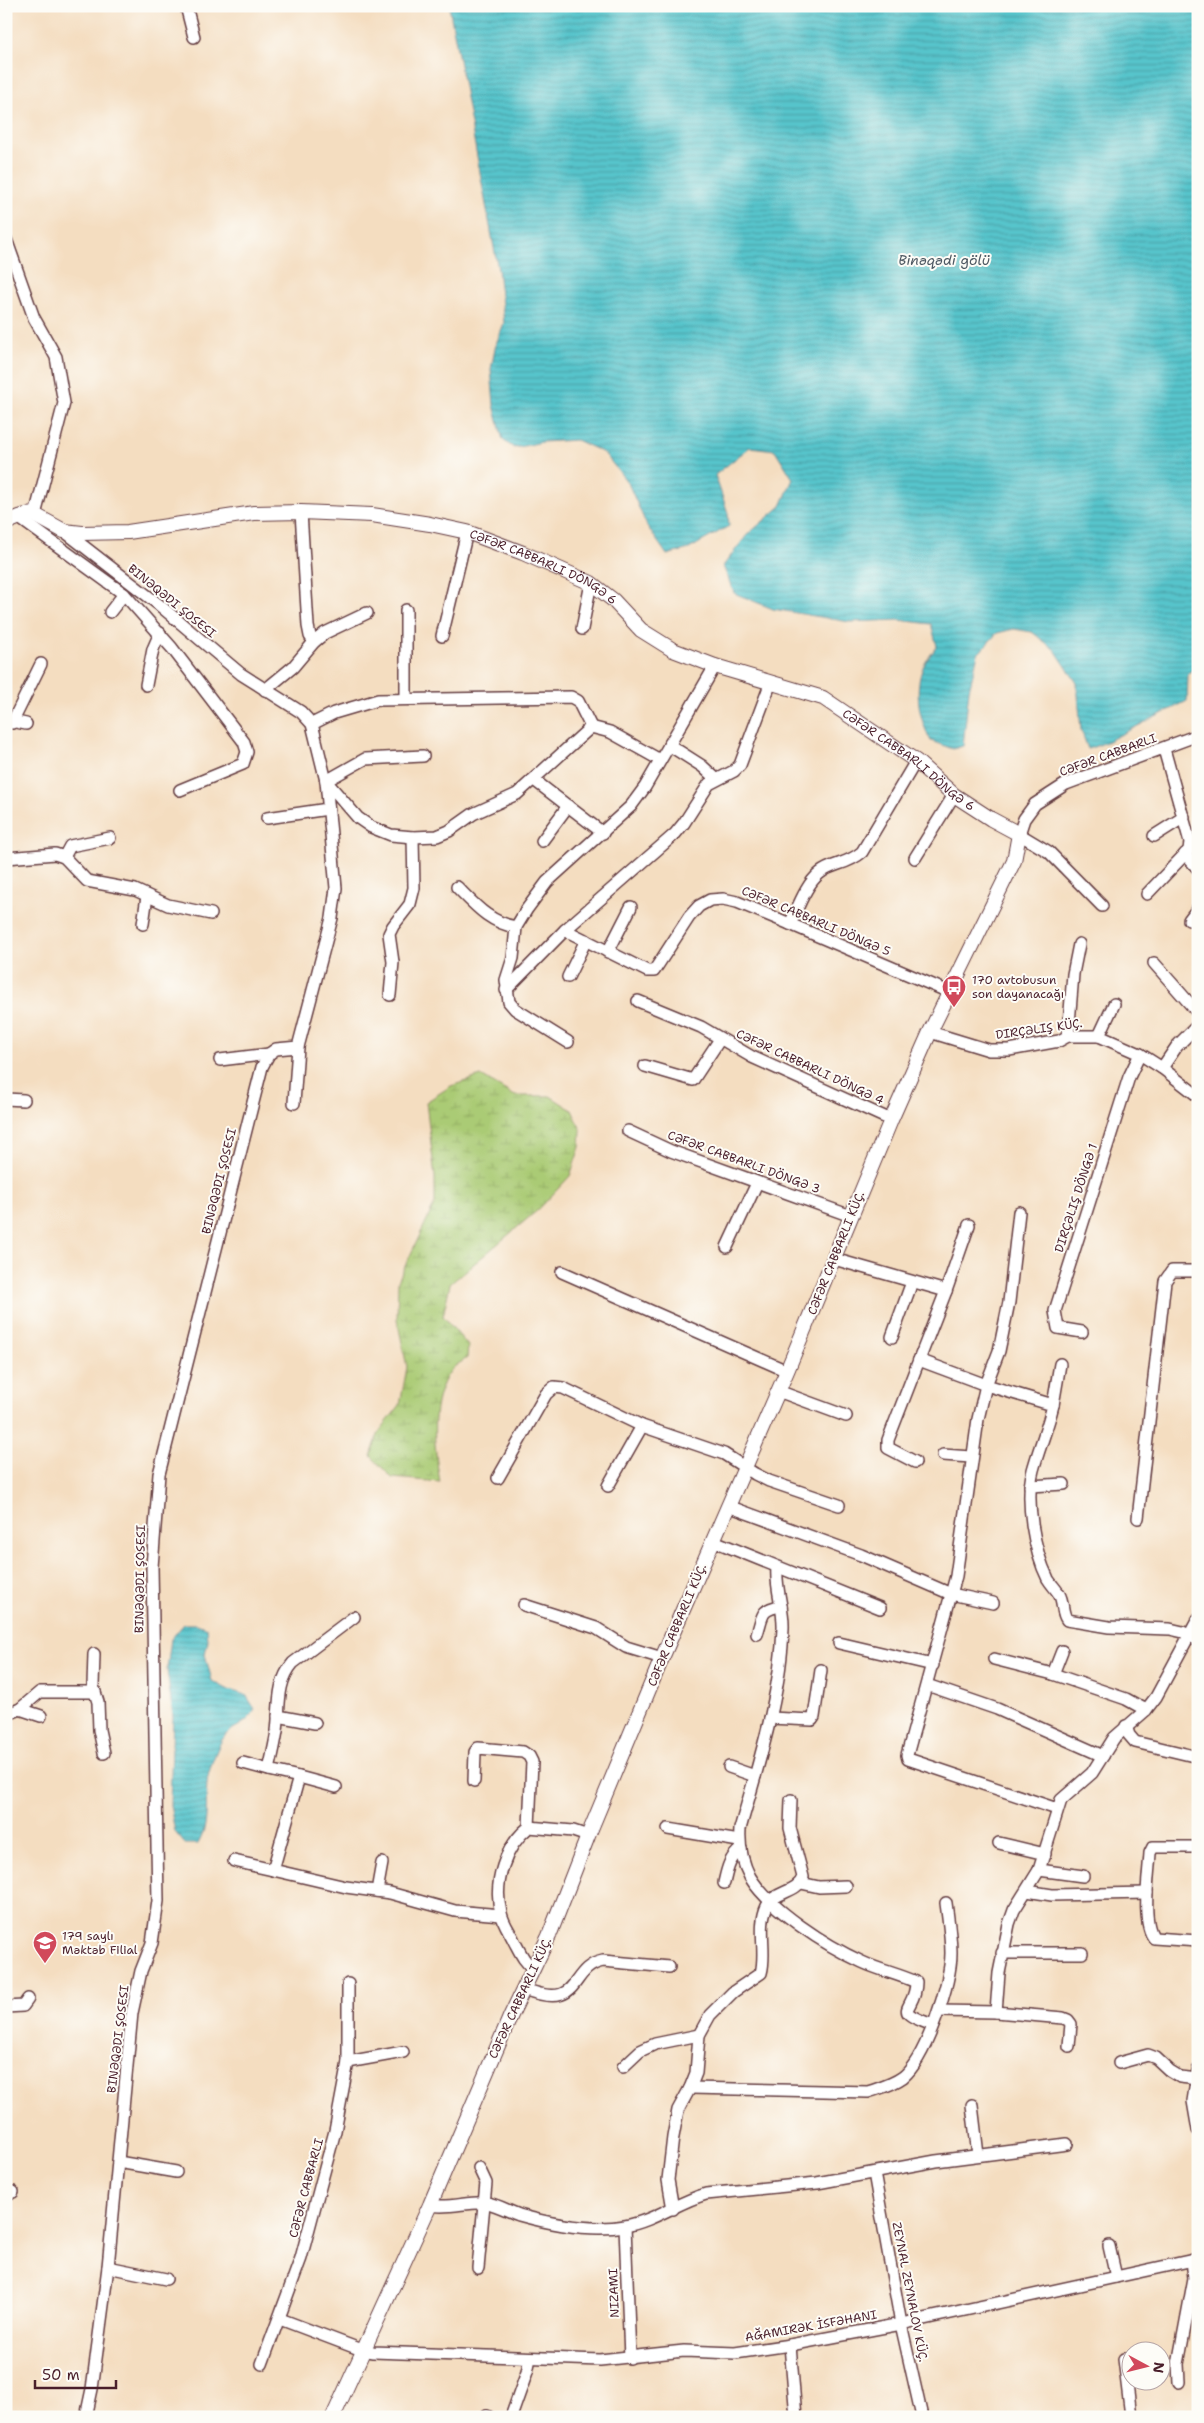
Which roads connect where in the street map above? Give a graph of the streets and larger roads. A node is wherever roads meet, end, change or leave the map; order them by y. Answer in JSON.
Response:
{"nodes":[{"id":1,"x":186,"y":6,"type":"edge"},
{"id":2,"x":194,"y":37,"type":"dead end"},
{"id":3,"x":6,"y":240,"type":"edge"},
{"id":4,"x":301,"y":512,"type":"junction"},
{"id":5,"x":35,"y":515,"type":"junction"},
{"id":6,"x":12,"y":520,"type":"edge"},
{"id":7,"x":64,"y":532,"type":"junction"},
{"id":8,"x":467,"y":532,"type":"junction"},
{"id":9,"x":591,"y":583,"type":"junction"},
{"id":10,"x":124,"y":594,"type":"junction"},
{"id":11,"x":406,"y":610,"type":"dead end"},
{"id":12,"x":110,"y":612,"type":"dead end"},
{"id":13,"x":367,"y":613,"type":"dead end"},
{"id":14,"x":582,"y":629,"type":"dead end"},
{"id":15,"x":160,"y":633,"type":"junction"},
{"id":16,"x":442,"y":636,"type":"dead end"},
{"id":17,"x":314,"y":642,"type":"junction"},
{"id":18,"x":41,"y":664,"type":"dead end"},
{"id":19,"x":715,"y":666,"type":"junction"},
{"id":20,"x":771,"y":682,"type":"junction"},
{"id":21,"x":146,"y":685,"type":"dead end"},
{"id":22,"x":265,"y":690,"type":"junction"},
{"id":23,"x":406,"y":698,"type":"junction"},
{"id":24,"x":9,"y":722,"type":"edge"},
{"id":25,"x":26,"y":724,"type":"dead end"},
{"id":26,"x":312,"y":724,"type":"junction"},
{"id":27,"x":590,"y":727,"type":"junction"},
{"id":28,"x":1198,"y":735,"type":"edge"},
{"id":29,"x":669,"y":745,"type":"junction"},
{"id":30,"x":1164,"y":749,"type":"junction"},
{"id":31,"x":424,"y":756,"type":"dead end"},
{"id":32,"x":660,"y":760,"type":"junction"},
{"id":33,"x":916,"y":761,"type":"junction"},
{"id":34,"x":534,"y":780,"type":"junction"},
{"id":35,"x":716,"y":780,"type":"junction"},
{"id":36,"x":326,"y":781,"type":"junction"},
{"id":37,"x":180,"y":790,"type":"dead end"},
{"id":38,"x":954,"y":795,"type":"junction"},
{"id":39,"x":568,"y":806,"type":"junction"},
{"id":40,"x":328,"y":809,"type":"junction"},
{"id":41,"x":1184,"y":817,"type":"junction"},
{"id":42,"x":267,"y":818,"type":"dead end"},
{"id":43,"x":603,"y":833,"type":"junction"},
{"id":44,"x":1019,"y":834,"type":"junction"},
{"id":45,"x":1154,"y":836,"type":"dead end"},
{"id":46,"x":413,"y":837,"type":"junction"},
{"id":47,"x":110,"y":838,"type":"dead end"},
{"id":48,"x":542,"y":841,"type":"dead end"},
{"id":49,"x":1185,"y":854,"type":"junction"},
{"id":50,"x":64,"y":857,"type":"junction"},
{"id":51,"x":6,"y":858,"type":"edge"},
{"id":52,"x":915,"y":858,"type":"dead end"},
{"id":53,"x":1198,"y":868,"type":"edge"},
{"id":54,"x":457,"y":887,"type":"dead end"},
{"id":55,"x":1147,"y":894,"type":"dead end"},
{"id":56,"x":147,"y":896,"type":"junction"},
{"id":57,"x":1102,"y":906,"type":"dead end"},
{"id":58,"x":631,"y":907,"type":"dead end"},
{"id":59,"x":1198,"y":908,"type":"edge"},
{"id":60,"x":211,"y":914,"type":"dead end"},
{"id":61,"x":1189,"y":920,"type":"dead end"},
{"id":62,"x":143,"y":924,"type":"dead end"},
{"id":63,"x":790,"y":924,"type":"junction"},
{"id":64,"x":516,"y":927,"type":"junction"},
{"id":65,"x":565,"y":930,"type":"junction"},
{"id":66,"x":586,"y":940,"type":"junction"},
{"id":67,"x":1079,"y":944,"type":"dead end"},
{"id":68,"x":608,"y":952,"type":"junction"},
{"id":69,"x":1154,"y":963,"type":"dead end"},
{"id":70,"x":568,"y":977,"type":"dead end"},
{"id":71,"x":506,"y":990,"type":"junction"},
{"id":72,"x":949,"y":992,"type":"junction"},
{"id":73,"x":390,"y":995,"type":"dead end"},
{"id":74,"x":638,"y":1001,"type":"dead end"},
{"id":75,"x":1114,"y":1004,"type":"dead end"},
{"id":76,"x":1198,"y":1013,"type":"edge"},
{"id":77,"x":1198,"y":1025,"type":"edge"},
{"id":78,"x":930,"y":1032,"type":"junction"},
{"id":79,"x":1068,"y":1036,"type":"junction"},
{"id":80,"x":1099,"y":1036,"type":"junction"},
{"id":81,"x":720,"y":1040,"type":"junction"},
{"id":82,"x":568,"y":1042,"type":"dead end"},
{"id":83,"x":298,"y":1047,"type":"junction"},
{"id":84,"x":269,"y":1054,"type":"junction"},
{"id":85,"x":1140,"y":1054,"type":"junction"},
{"id":86,"x":220,"y":1060,"type":"dead end"},
{"id":87,"x":644,"y":1066,"type":"dead end"},
{"id":88,"x":1162,"y":1068,"type":"junction"},
{"id":89,"x":1198,"y":1096,"type":"edge"},
{"id":90,"x":6,"y":1099,"type":"edge"},
{"id":91,"x":24,"y":1100,"type":"dead end"},
{"id":92,"x":294,"y":1103,"type":"dead end"},
{"id":93,"x":891,"y":1120,"type":"junction"},
{"id":94,"x":628,"y":1131,"type":"dead end"},
{"id":95,"x":757,"y":1183,"type":"junction"},
{"id":96,"x":1019,"y":1212,"type":"dead end"},
{"id":97,"x":851,"y":1216,"type":"junction"},
{"id":98,"x":969,"y":1225,"type":"dead end"},
{"id":99,"x":727,"y":1247,"type":"dead end"},
{"id":100,"x":834,"y":1259,"type":"junction"},
{"id":101,"x":1198,"y":1271,"type":"edge"},
{"id":102,"x":562,"y":1272,"type":"dead end"},
{"id":103,"x":912,"y":1282,"type":"junction"},
{"id":104,"x":946,"y":1291,"type":"junction"},
{"id":105,"x":1082,"y":1332,"type":"dead end"},
{"id":106,"x":892,"y":1337,"type":"dead end"},
{"id":107,"x":919,"y":1360,"type":"junction"},
{"id":108,"x":1060,"y":1364,"type":"dead end"},
{"id":109,"x":787,"y":1371,"type":"junction"},
{"id":110,"x":986,"y":1385,"type":"junction"},
{"id":111,"x":778,"y":1391,"type":"junction"},
{"id":112,"x":1053,"y":1405,"type":"junction"},
{"id":113,"x":846,"y":1416,"type":"dead end"},
{"id":114,"x":642,"y":1426,"type":"junction"},
{"id":115,"x":943,"y":1455,"type":"dead end"},
{"id":116,"x":971,"y":1457,"type":"junction"},
{"id":117,"x":915,"y":1462,"type":"dead end"},
{"id":118,"x":746,"y":1468,"type":"junction"},
{"id":119,"x":498,"y":1478,"type":"dead end"},
{"id":120,"x":1064,"y":1484,"type":"dead end"},
{"id":121,"x":608,"y":1486,"type":"dead end"},
{"id":122,"x":1030,"y":1486,"type":"junction"},
{"id":123,"x":839,"y":1505,"type":"dead end"},
{"id":124,"x":728,"y":1506,"type":"junction"},
{"id":125,"x":1138,"y":1518,"type":"dead end"},
{"id":126,"x":714,"y":1541,"type":"junction"},
{"id":127,"x":777,"y":1568,"type":"junction"},
{"id":128,"x":951,"y":1594,"type":"junction"},
{"id":129,"x":993,"y":1604,"type":"dead end"},
{"id":130,"x":524,"y":1605,"type":"dead end"},
{"id":131,"x":781,"y":1606,"type":"junction"},
{"id":132,"x":880,"y":1608,"type":"dead end"},
{"id":133,"x":354,"y":1617,"type":"dead end"},
{"id":134,"x":1198,"y":1619,"type":"edge"},
{"id":135,"x":757,"y":1634,"type":"dead end"},
{"id":136,"x":1194,"y":1638,"type":"edge"},
{"id":137,"x":839,"y":1643,"type":"dead end"},
{"id":138,"x":1062,"y":1650,"type":"dead end"},
{"id":139,"x":94,"y":1654,"type":"dead end"},
{"id":140,"x":662,"y":1658,"type":"junction"},
{"id":141,"x":994,"y":1658,"type":"dead end"},
{"id":142,"x":933,"y":1665,"type":"junction"},
{"id":143,"x":821,"y":1670,"type":"dead end"},
{"id":144,"x":1052,"y":1674,"type":"junction"},
{"id":145,"x":927,"y":1685,"type":"junction"},
{"id":146,"x":95,"y":1692,"type":"junction"},
{"id":147,"x":20,"y":1710,"type":"junction"},
{"id":148,"x":1146,"y":1710,"type":"junction"},
{"id":149,"x":6,"y":1715,"type":"edge"},
{"id":150,"x":42,"y":1716,"type":"dead end"},
{"id":151,"x":278,"y":1716,"type":"junction"},
{"id":152,"x":770,"y":1718,"type":"junction"},
{"id":153,"x":315,"y":1723,"type":"dead end"},
{"id":154,"x":1126,"y":1726,"type":"junction"},
{"id":155,"x":104,"y":1752,"type":"dead end"},
{"id":156,"x":1103,"y":1756,"type":"junction"},
{"id":157,"x":1198,"y":1756,"type":"edge"},
{"id":158,"x":243,"y":1763,"type":"dead end"},
{"id":159,"x":729,"y":1767,"type":"dead end"},
{"id":160,"x":269,"y":1770,"type":"junction"},
{"id":161,"x":755,"y":1776,"type":"junction"},
{"id":162,"x":299,"y":1777,"type":"junction"},
{"id":163,"x":474,"y":1781,"type":"dead end"},
{"id":164,"x":336,"y":1787,"type":"dead end"},
{"id":165,"x":790,"y":1800,"type":"dead end"},
{"id":166,"x":1056,"y":1809,"type":"junction"},
{"id":167,"x":529,"y":1827,"type":"junction"},
{"id":168,"x":668,"y":1828,"type":"dead end"},
{"id":169,"x":588,"y":1836,"type":"junction"},
{"id":170,"x":999,"y":1844,"type":"dead end"},
{"id":171,"x":740,"y":1845,"type":"junction"},
{"id":172,"x":1198,"y":1847,"type":"edge"},
{"id":173,"x":1045,"y":1854,"type":"junction"},
{"id":174,"x":234,"y":1861,"type":"dead end"},
{"id":175,"x":382,"y":1863,"type":"dead end"},
{"id":176,"x":273,"y":1870,"type":"junction"},
{"id":177,"x":1039,"y":1870,"type":"junction"},
{"id":178,"x":1083,"y":1876,"type":"dead end"},
{"id":179,"x":801,"y":1883,"type":"junction"},
{"id":180,"x":724,"y":1884,"type":"dead end"},
{"id":181,"x":846,"y":1886,"type":"dead end"},
{"id":182,"x":377,"y":1891,"type":"junction"},
{"id":183,"x":1028,"y":1891,"type":"junction"},
{"id":184,"x":1147,"y":1893,"type":"junction"},
{"id":185,"x":771,"y":1900,"type":"junction"},
{"id":186,"x":946,"y":1903,"type":"dead end"},
{"id":187,"x":501,"y":1915,"type":"junction"},
{"id":188,"x":1198,"y":1941,"type":"edge"},
{"id":189,"x":1082,"y":1952,"type":"dead end"},
{"id":190,"x":1002,"y":1953,"type":"junction"},
{"id":191,"x":670,"y":1967,"type":"dead end"},
{"id":192,"x":534,"y":1969,"type":"junction"},
{"id":193,"x":348,"y":1984,"type":"dead end"},
{"id":194,"x":524,"y":1989,"type":"junction"},
{"id":195,"x":28,"y":1999,"type":"dead end"},
{"id":196,"x":6,"y":2006,"type":"edge"},
{"id":197,"x":939,"y":2012,"type":"junction"},
{"id":198,"x":996,"y":2012,"type":"junction"},
{"id":199,"x":933,"y":2025,"type":"junction"},
{"id":200,"x":699,"y":2035,"type":"junction"},
{"id":201,"x":1068,"y":2046,"type":"dead end"},
{"id":202,"x":403,"y":2052,"type":"dead end"},
{"id":203,"x":348,"y":2062,"type":"junction"},
{"id":204,"x":1119,"y":2063,"type":"dead end"},
{"id":205,"x":623,"y":2067,"type":"dead end"},
{"id":206,"x":1197,"y":2076,"type":"edge"},
{"id":207,"x":690,"y":2088,"type":"junction"},
{"id":208,"x":972,"y":2104,"type":"dead end"},
{"id":209,"x":1198,"y":2130,"type":"edge"},
{"id":210,"x":1067,"y":2144,"type":"dead end"},
{"id":211,"x":978,"y":2155,"type":"junction"},
{"id":212,"x":118,"y":2162,"type":"junction"},
{"id":213,"x":479,"y":2168,"type":"dead end"},
{"id":214,"x":176,"y":2172,"type":"dead end"},
{"id":215,"x":874,"y":2173,"type":"junction"},
{"id":216,"x":485,"y":2203,"type":"junction"},
{"id":217,"x":430,"y":2205,"type":"junction"},
{"id":218,"x":673,"y":2208,"type":"junction"},
{"id":219,"x":626,"y":2226,"type":"junction"},
{"id":220,"x":1109,"y":2246,"type":"dead end"},
{"id":221,"x":1195,"y":2260,"type":"edge"},
{"id":222,"x":108,"y":2267,"type":"junction"},
{"id":223,"x":478,"y":2268,"type":"dead end"},
{"id":224,"x":1116,"y":2277,"type":"junction"},
{"id":225,"x":166,"y":2279,"type":"dead end"},
{"id":226,"x":280,"y":2318,"type":"junction"},
{"id":227,"x":900,"y":2324,"type":"junction"},
{"id":228,"x":790,"y":2346,"type":"junction"},
{"id":229,"x":362,"y":2350,"type":"junction"},
{"id":230,"x":530,"y":2358,"type":"junction"},
{"id":231,"x":630,"y":2358,"type":"junction"},
{"id":232,"x":262,"y":2364,"type":"dead end"},
{"id":233,"x":1179,"y":2382,"type":"dead end"},
{"id":234,"x":1129,"y":2390,"type":"edge"},
{"id":235,"x":86,"y":2417,"type":"edge"},
{"id":236,"x":333,"y":2417,"type":"edge"},
{"id":237,"x":511,"y":2417,"type":"edge"},
{"id":238,"x":796,"y":2417,"type":"edge"},
{"id":239,"x":922,"y":2417,"type":"edge"},
{"id":240,"x":1129,"y":2417,"type":"edge"}],
"edges":[{"from":1,"to":2,"type":"street"},
{"from":3,"to":5,"type":"street"},
{"from":4,"to":7,"type":"street"},
{"from":4,"to":8,"type":"street"},
{"from":4,"to":17,"type":"street"},
{"from":5,"to":6,"type":"street"},
{"from":5,"to":7,"type":"street"},
{"from":6,"to":10,"type":"street","name":"BINƏQƏDI ŞOSESI"},
{"from":7,"to":22,"type":"street","name":"BINƏQƏDI ŞOSESI"},
{"from":8,"to":9,"type":"street"},
{"from":8,"to":16,"type":"street"},
{"from":9,"to":14,"type":"street"},
{"from":9,"to":19,"type":"street"},
{"from":10,"to":12,"type":"street","name":"BINƏQƏDI ŞOSESI"},
{"from":10,"to":15,"type":"street","name":"BINƏQƏDI ŞOSESI"},
{"from":11,"to":23,"type":"street"},
{"from":13,"to":17,"type":"street"},
{"from":15,"to":21,"type":"street"},
{"from":15,"to":37,"type":"street","name":"BINƏQƏDI ŞOSESI"},
{"from":17,"to":22,"type":"street"},
{"from":18,"to":24,"type":"street"},
{"from":19,"to":20,"type":"street"},
{"from":19,"to":29,"type":"street"},
{"from":20,"to":33,"type":"street"},
{"from":20,"to":35,"type":"street"},
{"from":22,"to":26,"type":"street","name":"BINƏQƏDI ŞOSESI"},
{"from":23,"to":26,"type":"street"},
{"from":23,"to":27,"type":"street"},
{"from":24,"to":25,"type":"street"},
{"from":26,"to":36,"type":"street"},
{"from":27,"to":32,"type":"street"},
{"from":27,"to":34,"type":"street"},
{"from":28,"to":30,"type":"street"},
{"from":29,"to":32,"type":"street"},
{"from":29,"to":35,"type":"street"},
{"from":30,"to":41,"type":"street"},
{"from":30,"to":44,"type":"street"},
{"from":31,"to":36,"type":"street"},
{"from":32,"to":43,"type":"street"},
{"from":33,"to":38,"type":"street"},
{"from":33,"to":63,"type":"street"},
{"from":34,"to":39,"type":"street"},
{"from":34,"to":46,"type":"street"},
{"from":35,"to":65,"type":"street"},
{"from":36,"to":40,"type":"street"},
{"from":36,"to":46,"type":"street"},
{"from":38,"to":44,"type":"street"},
{"from":38,"to":52,"type":"street"},
{"from":39,"to":43,"type":"street"},
{"from":39,"to":48,"type":"street"},
{"from":40,"to":42,"type":"street"},
{"from":40,"to":83,"type":"street"},
{"from":41,"to":45,"type":"street"},
{"from":41,"to":49,"type":"street"},
{"from":43,"to":64,"type":"street"},
{"from":44,"to":57,"type":"street"},
{"from":44,"to":72,"type":"street"},
{"from":46,"to":73,"type":"street"},
{"from":47,"to":50,"type":"street"},
{"from":49,"to":53,"type":"street"},
{"from":49,"to":55,"type":"street"},
{"from":50,"to":51,"type":"street"},
{"from":50,"to":56,"type":"street"},
{"from":54,"to":64,"type":"street"},
{"from":56,"to":60,"type":"street"},
{"from":56,"to":62,"type":"street"},
{"from":58,"to":68,"type":"street"},
{"from":59,"to":61,"type":"street"},
{"from":63,"to":68,"type":"street"},
{"from":63,"to":72,"type":"street"},
{"from":64,"to":71,"type":"street"},
{"from":65,"to":66,"type":"street"},
{"from":65,"to":71,"type":"street"},
{"from":66,"to":68,"type":"street"},
{"from":66,"to":70,"type":"street"},
{"from":67,"to":79,"type":"street"},
{"from":69,"to":76,"type":"street"},
{"from":71,"to":82,"type":"street"},
{"from":72,"to":78,"type":"street"},
{"from":74,"to":81,"type":"street"},
{"from":75,"to":80,"type":"street"},
{"from":77,"to":88,"type":"street"},
{"from":78,"to":79,"type":"street","name":"DIRÇƏLIŞ KÜÇ."},
{"from":78,"to":93,"type":"street"},
{"from":79,"to":80,"type":"street","name":"DIRÇƏLIŞ KÜÇ."},
{"from":80,"to":85,"type":"street","name":"DIRÇƏLIŞ KÜÇ."},
{"from":81,"to":87,"type":"street"},
{"from":81,"to":93,"type":"street"},
{"from":83,"to":84,"type":"street"},
{"from":83,"to":92,"type":"street"},
{"from":84,"to":86,"type":"street"},
{"from":84,"to":212,"type":"street","name":"BINƏQƏDI ŞOSESI"},
{"from":85,"to":88,"type":"street","name":"DIRÇƏLIŞ KÜÇ."},
{"from":85,"to":105,"type":"street","name":"DIRÇƏLIŞ DÖNGƏ 1"},
{"from":88,"to":89,"type":"street","name":"DIRÇƏLIŞ KÜÇ."},
{"from":90,"to":91,"type":"street"},
{"from":93,"to":97,"type":"street"},
{"from":94,"to":95,"type":"street"},
{"from":95,"to":97,"type":"street"},
{"from":95,"to":99,"type":"street"},
{"from":96,"to":110,"type":"street"},
{"from":97,"to":100,"type":"street"},
{"from":98,"to":104,"type":"street"},
{"from":100,"to":103,"type":"street"},
{"from":100,"to":109,"type":"street"},
{"from":101,"to":125,"type":"street"},
{"from":102,"to":109,"type":"street"},
{"from":103,"to":104,"type":"street"},
{"from":103,"to":106,"type":"street"},
{"from":104,"to":107,"type":"street"},
{"from":107,"to":110,"type":"street"},
{"from":107,"to":117,"type":"street"},
{"from":108,"to":112,"type":"street"},
{"from":109,"to":111,"type":"street"},
{"from":110,"to":112,"type":"street"},
{"from":110,"to":116,"type":"street"},
{"from":111,"to":113,"type":"street"},
{"from":111,"to":118,"type":"street"},
{"from":112,"to":122,"type":"street"},
{"from":114,"to":118,"type":"street"},
{"from":114,"to":119,"type":"street"},
{"from":114,"to":121,"type":"street"},
{"from":115,"to":116,"type":"street"},
{"from":116,"to":128,"type":"street"},
{"from":118,"to":123,"type":"street"},
{"from":118,"to":124,"type":"street"},
{"from":120,"to":122,"type":"street"},
{"from":122,"to":136,"type":"street"},
{"from":124,"to":126,"type":"street"},
{"from":124,"to":128,"type":"street"},
{"from":126,"to":127,"type":"street"},
{"from":126,"to":140,"type":"street"},
{"from":127,"to":131,"type":"street"},
{"from":127,"to":132,"type":"street"},
{"from":128,"to":129,"type":"street"},
{"from":128,"to":142,"type":"street"},
{"from":130,"to":140,"type":"street"},
{"from":131,"to":135,"type":"street"},
{"from":131,"to":152,"type":"street"},
{"from":133,"to":151,"type":"street"},
{"from":134,"to":136,"type":"street"},
{"from":136,"to":148,"type":"street"},
{"from":137,"to":142,"type":"street"},
{"from":138,"to":144,"type":"street"},
{"from":139,"to":146,"type":"street"},
{"from":140,"to":169,"type":"street"},
{"from":141,"to":144,"type":"street"},
{"from":142,"to":145,"type":"street"},
{"from":143,"to":152,"type":"street"},
{"from":144,"to":148,"type":"street"},
{"from":145,"to":156,"type":"street"},
{"from":145,"to":166,"type":"street"},
{"from":146,"to":147,"type":"street"},
{"from":146,"to":155,"type":"street"},
{"from":147,"to":149,"type":"street"},
{"from":147,"to":150,"type":"street"},
{"from":148,"to":154,"type":"street"},
{"from":151,"to":153,"type":"street"},
{"from":151,"to":160,"type":"street"},
{"from":152,"to":161,"type":"street"},
{"from":154,"to":156,"type":"street"},
{"from":154,"to":157,"type":"street"},
{"from":156,"to":166,"type":"street"},
{"from":158,"to":160,"type":"street"},
{"from":159,"to":161,"type":"street"},
{"from":160,"to":162,"type":"street"},
{"from":161,"to":171,"type":"street"},
{"from":162,"to":164,"type":"street"},
{"from":162,"to":176,"type":"street"},
{"from":163,"to":167,"type":"street"},
{"from":165,"to":179,"type":"street"},
{"from":166,"to":173,"type":"street"},
{"from":167,"to":169,"type":"street"},
{"from":167,"to":187,"type":"street"},
{"from":168,"to":171,"type":"street"},
{"from":169,"to":192,"type":"street"},
{"from":170,"to":173,"type":"street"},
{"from":171,"to":180,"type":"street"},
{"from":171,"to":185,"type":"street"},
{"from":172,"to":184,"type":"street"},
{"from":173,"to":177,"type":"street"},
{"from":174,"to":176,"type":"street"},
{"from":175,"to":182,"type":"street"},
{"from":176,"to":182,"type":"street"},
{"from":177,"to":178,"type":"street"},
{"from":177,"to":183,"type":"street"},
{"from":179,"to":181,"type":"street"},
{"from":179,"to":185,"type":"street"},
{"from":182,"to":187,"type":"street"},
{"from":183,"to":184,"type":"street"},
{"from":183,"to":190,"type":"street"},
{"from":184,"to":188,"type":"street"},
{"from":185,"to":199,"type":"street"},
{"from":185,"to":200,"type":"street"},
{"from":186,"to":197,"type":"street"},
{"from":187,"to":192,"type":"street"},
{"from":189,"to":190,"type":"street"},
{"from":190,"to":198,"type":"street"},
{"from":191,"to":194,"type":"street"},
{"from":192,"to":194,"type":"street"},
{"from":193,"to":203,"type":"street"},
{"from":194,"to":217,"type":"street"},
{"from":195,"to":196,"type":"street"},
{"from":197,"to":198,"type":"street"},
{"from":197,"to":199,"type":"street"},
{"from":198,"to":201,"type":"street"},
{"from":199,"to":207,"type":"street"},
{"from":200,"to":205,"type":"street"},
{"from":200,"to":207,"type":"street"},
{"from":202,"to":203,"type":"street"},
{"from":203,"to":226,"type":"street"},
{"from":204,"to":206,"type":"street"},
{"from":206,"to":209,"type":"street"},
{"from":207,"to":218,"type":"street"},
{"from":208,"to":211,"type":"street"},
{"from":210,"to":211,"type":"street"},
{"from":211,"to":215,"type":"street"},
{"from":212,"to":214,"type":"street"},
{"from":212,"to":222,"type":"street","name":"BINƏQƏDI ŞOSESI"},
{"from":213,"to":216,"type":"street"},
{"from":215,"to":218,"type":"street"},
{"from":215,"to":227,"type":"street","name":"ZEYNAL ZEYNALOV KÜÇ."},
{"from":216,"to":217,"type":"street"},
{"from":216,"to":219,"type":"street"},
{"from":216,"to":223,"type":"street"},
{"from":217,"to":229,"type":"street"},
{"from":218,"to":219,"type":"street"},
{"from":219,"to":231,"type":"street","name":"NIZAMI"},
{"from":220,"to":224,"type":"street"},
{"from":221,"to":224,"type":"street","name":"AĞAMIRƏK İSFƏHANI"},
{"from":221,"to":233,"type":"street"},
{"from":222,"to":225,"type":"street"},
{"from":222,"to":235,"type":"street","name":"BINƏQƏDI ŞOSESI"},
{"from":224,"to":227,"type":"street","name":"AĞAMIRƏK İSFƏHANI"},
{"from":226,"to":229,"type":"street","name":"AĞAMIRƏK İSFƏHANI"},
{"from":226,"to":232,"type":"street"},
{"from":227,"to":228,"type":"street","name":"AĞAMIRƏK İSFƏHANI"},
{"from":227,"to":239,"type":"street","name":"ZEYNAL ZEYNALOV KÜÇ."},
{"from":228,"to":231,"type":"street","name":"AĞAMIRƏK İSFƏHANI"},
{"from":228,"to":238,"type":"street"},
{"from":229,"to":230,"type":"street","name":"AĞAMIRƏK İSFƏHANI"},
{"from":229,"to":236,"type":"street"},
{"from":230,"to":231,"type":"street","name":"AĞAMIRƏK İSFƏHANI"},
{"from":230,"to":237,"type":"street"},
{"from":234,"to":240,"type":"street"}]}
